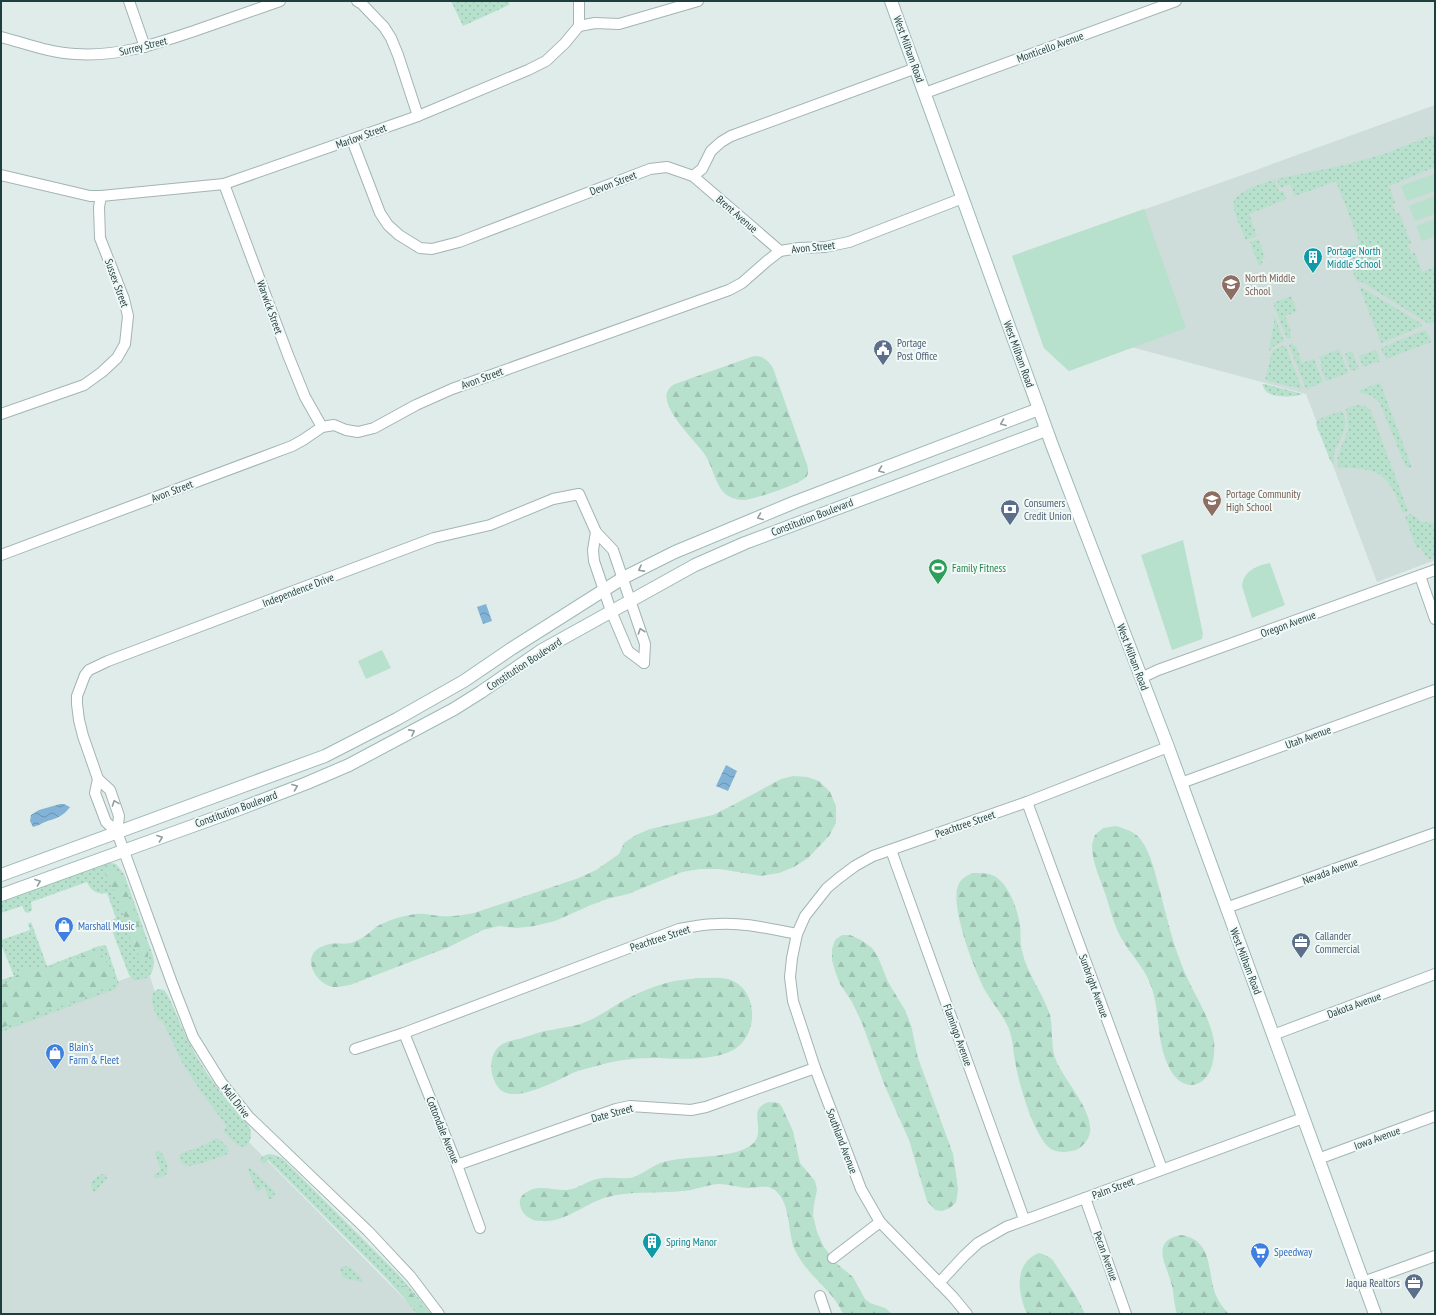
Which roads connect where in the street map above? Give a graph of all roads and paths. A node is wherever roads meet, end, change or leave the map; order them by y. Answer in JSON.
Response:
{"nodes":[{"id":1,"x":129,"y":1,"type":"edge"},
{"id":2,"x":357,"y":1,"type":"edge"},
{"id":3,"x":579,"y":1,"type":"edge"},
{"id":4,"x":698,"y":1,"type":"edge"},
{"id":5,"x":891,"y":1,"type":"edge"},
{"id":6,"x":1176,"y":1,"type":"edge"},
{"id":7,"x":276,"y":2,"type":"edge"},
{"id":8,"x":579,"y":26,"type":"junction"},
{"id":9,"x":1,"y":37,"type":"edge"},
{"id":10,"x":146,"y":47,"type":"junction"},
{"id":11,"x":916,"y":68,"type":"junction"},
{"id":12,"x":925,"y":93,"type":"junction"},
{"id":13,"x":418,"y":116,"type":"junction"},
{"id":14,"x":352,"y":140,"type":"junction"},
{"id":15,"x":1,"y":175,"type":"edge"},
{"id":16,"x":693,"y":176,"type":"junction"},
{"id":17,"x":224,"y":184,"type":"junction"},
{"id":18,"x":101,"y":196,"type":"junction"},
{"id":19,"x":963,"y":198,"type":"junction"},
{"id":20,"x":780,"y":251,"type":"junction"},
{"id":21,"x":1039,"y":409,"type":"junction"},
{"id":22,"x":1,"y":414,"type":"edge"},
{"id":23,"x":322,"y":427,"type":"junction"},
{"id":24,"x":1046,"y":430,"type":"junction"},
{"id":25,"x":596,"y":532,"type":"junction"},
{"id":26,"x":1,"y":555,"type":"edge"},
{"id":27,"x":1435,"y":570,"type":"edge"},
{"id":28,"x":1420,"y":576,"type":"junction"},
{"id":29,"x":623,"y":578,"type":"junction"},
{"id":30,"x":604,"y":590,"type":"junction"},
{"id":31,"x":630,"y":600,"type":"junction"},
{"id":32,"x":611,"y":611,"type":"junction"},
{"id":33,"x":1435,"y":619,"type":"edge"},
{"id":34,"x":1141,"y":678,"type":"junction"},
{"id":35,"x":1435,"y":690,"type":"edge"},
{"id":36,"x":1168,"y":747,"type":"junction"},
{"id":37,"x":98,"y":779,"type":"junction"},
{"id":38,"x":1181,"y":783,"type":"junction"},
{"id":39,"x":1026,"y":802,"type":"junction"},
{"id":40,"x":117,"y":832,"type":"junction"},
{"id":41,"x":1435,"y":833,"type":"edge"},
{"id":42,"x":891,"y":850,"type":"junction"},
{"id":43,"x":123,"y":851,"type":"junction"},
{"id":44,"x":1,"y":874,"type":"edge"},
{"id":45,"x":1,"y":895,"type":"edge"},
{"id":46,"x":1226,"y":908,"type":"junction"},
{"id":47,"x":797,"y":934,"type":"junction"},
{"id":48,"x":1435,"y":974,"type":"edge"},
{"id":49,"x":404,"y":1033,"type":"junction"},
{"id":50,"x":1273,"y":1035,"type":"junction"},
{"id":51,"x":355,"y":1050,"type":"dead end"},
{"id":52,"x":815,"y":1068,"type":"junction"},
{"id":53,"x":1435,"y":1116,"type":"edge"},
{"id":54,"x":1303,"y":1118,"type":"junction"},
{"id":55,"x":1318,"y":1159,"type":"junction"},
{"id":56,"x":457,"y":1165,"type":"junction"},
{"id":57,"x":1162,"y":1169,"type":"junction"},
{"id":58,"x":1085,"y":1198,"type":"junction"},
{"id":59,"x":1024,"y":1219,"type":"junction"},
{"id":60,"x":880,"y":1222,"type":"junction"},
{"id":61,"x":480,"y":1228,"type":"dead end"},
{"id":62,"x":1435,"y":1256,"type":"edge"},
{"id":63,"x":833,"y":1258,"type":"dead end"},
{"id":64,"x":1363,"y":1282,"type":"junction"},
{"id":65,"x":939,"y":1283,"type":"junction"},
{"id":66,"x":820,"y":1296,"type":"dead end"},
{"id":67,"x":439,"y":1314,"type":"edge"},
{"id":68,"x":826,"y":1314,"type":"edge"},
{"id":69,"x":967,"y":1314,"type":"edge"},
{"id":70,"x":1126,"y":1314,"type":"edge"},
{"id":71,"x":1374,"y":1314,"type":"edge"}],
"edges":[{"from":1,"to":10,"type":"street"},
{"from":2,"to":13,"type":"street"},
{"from":3,"to":8,"type":"street"},
{"from":4,"to":8,"type":"street"},
{"from":5,"to":11,"type":"street","name":"West Milham Road"},
{"from":6,"to":12,"type":"street","name":"Monticello Avenue"},
{"from":7,"to":10,"type":"street","name":"Surrey Street"},
{"from":8,"to":13,"type":"street","name":"Marlow Street"},
{"from":9,"to":10,"type":"street","name":"Surrey Street"},
{"from":11,"to":12,"type":"street","name":"West Milham Road"},
{"from":11,"to":16,"type":"street"},
{"from":12,"to":19,"type":"street","name":"West Milham Road"},
{"from":13,"to":14,"type":"street","name":"Marlow Street"},
{"from":14,"to":16,"type":"street","name":"Devon Street"},
{"from":14,"to":17,"type":"street","name":"Marlow Street"},
{"from":15,"to":18,"type":"street","name":"Marlow Street"},
{"from":16,"to":20,"type":"street","name":"Brent Avenue"},
{"from":17,"to":18,"type":"street","name":"Marlow Street"},
{"from":17,"to":23,"type":"street","name":"Warwick Street"},
{"from":18,"to":22,"type":"street","name":"Sussex Street"},
{"from":19,"to":20,"type":"street","name":"Avon Street"},
{"from":19,"to":21,"type":"street","name":"West Milham Road"},
{"from":20,"to":23,"type":"street","name":"Avon Street"},
{"from":21,"to":24,"type":"street","name":"West Milham Road"},
{"from":21,"to":29,"type":"street","name":"Constitution Boulevard","one_way":true},
{"from":23,"to":26,"type":"street","name":"Avon Street"},
{"from":24,"to":31,"type":"street","name":"Constitution Boulevard"},
{"from":24,"to":34,"type":"street","name":"West Milham Road"},
{"from":25,"to":29,"type":"street","name":"Independence Drive"},
{"from":25,"to":30,"type":"street"},
{"from":25,"to":37,"type":"street","name":"Independence Drive"},
{"from":27,"to":28,"type":"street","name":"Oregon Avenue"},
{"from":28,"to":33,"type":"street"},
{"from":28,"to":34,"type":"street","name":"Oregon Avenue"},
{"from":29,"to":30,"type":"street","name":"Constitution Boulevard"},
{"from":29,"to":31,"type":"street","name":"Independence Drive"},
{"from":30,"to":32,"type":"street"},
{"from":30,"to":40,"type":"street","name":"Constitution Boulevard"},
{"from":31,"to":32,"type":"street","name":"Constitution Boulevard"},
{"from":32,"to":31,"type":"street","name":"Independence Drive","one_way":true},
{"from":43,"to":32,"type":"street","name":"Constitution Boulevard","one_way":true},
{"from":34,"to":36,"type":"street","name":"West Milham Road"},
{"from":35,"to":38,"type":"street","name":"Utah Avenue"},
{"from":36,"to":38,"type":"street","name":"West Milham Road"},
{"from":36,"to":39,"type":"street","name":"Peachtree Street"},
{"from":37,"to":40,"type":"street","name":"Independence Drive"},
{"from":40,"to":37,"type":"street","name":"Independence Drive","one_way":true},
{"from":38,"to":46,"type":"street","name":"West Milham Road"},
{"from":39,"to":42,"type":"street","name":"Peachtree Street"},
{"from":39,"to":57,"type":"street","name":"Sunbright Avenue"},
{"from":40,"to":43,"type":"street","name":"Mall Drive"},
{"from":40,"to":44,"type":"street","name":"Constitution Boulevard"},
{"from":41,"to":46,"type":"street","name":"Nevada Avenue"},
{"from":42,"to":47,"type":"street","name":"Peachtree Street"},
{"from":42,"to":59,"type":"street","name":"Flamingo Avenue"},
{"from":45,"to":43,"type":"street","name":"Constitution Boulevard","one_way":true},
{"from":43,"to":67,"type":"street","name":"Mall Drive"},
{"from":46,"to":50,"type":"street","name":"West Milham Road"},
{"from":47,"to":49,"type":"street","name":"Peachtree Street"},
{"from":47,"to":52,"type":"street","name":"Southland Avenue"},
{"from":48,"to":50,"type":"street","name":"Dakota Avenue"},
{"from":49,"to":51,"type":"street","name":"Peachtree Street"},
{"from":49,"to":56,"type":"street","name":"Cottondale Avenue"},
{"from":50,"to":54,"type":"street","name":"West Milham Road"},
{"from":52,"to":56,"type":"street","name":"Date Street"},
{"from":52,"to":60,"type":"street","name":"Southland Avenue"},
{"from":53,"to":55,"type":"street","name":"Iowa Avenue"},
{"from":54,"to":55,"type":"street","name":"West Milham Road"},
{"from":54,"to":57,"type":"street","name":"Palm Street"},
{"from":55,"to":64,"type":"street","name":"West Milham Road"},
{"from":56,"to":61,"type":"street","name":"Cottondale Avenue"},
{"from":57,"to":58,"type":"street","name":"Palm Street"},
{"from":58,"to":59,"type":"street","name":"Palm Street"},
{"from":58,"to":70,"type":"street","name":"Pecan Avenue"},
{"from":59,"to":65,"type":"street","name":"Palm Street"},
{"from":60,"to":63,"type":"street"},
{"from":60,"to":65,"type":"street","name":"Southland Avenue"},
{"from":62,"to":64,"type":"street"},
{"from":64,"to":71,"type":"street","name":"West Milham Road"},
{"from":65,"to":69,"type":"street","name":"Southland Avenue"},
{"from":66,"to":68,"type":"street"}]}
